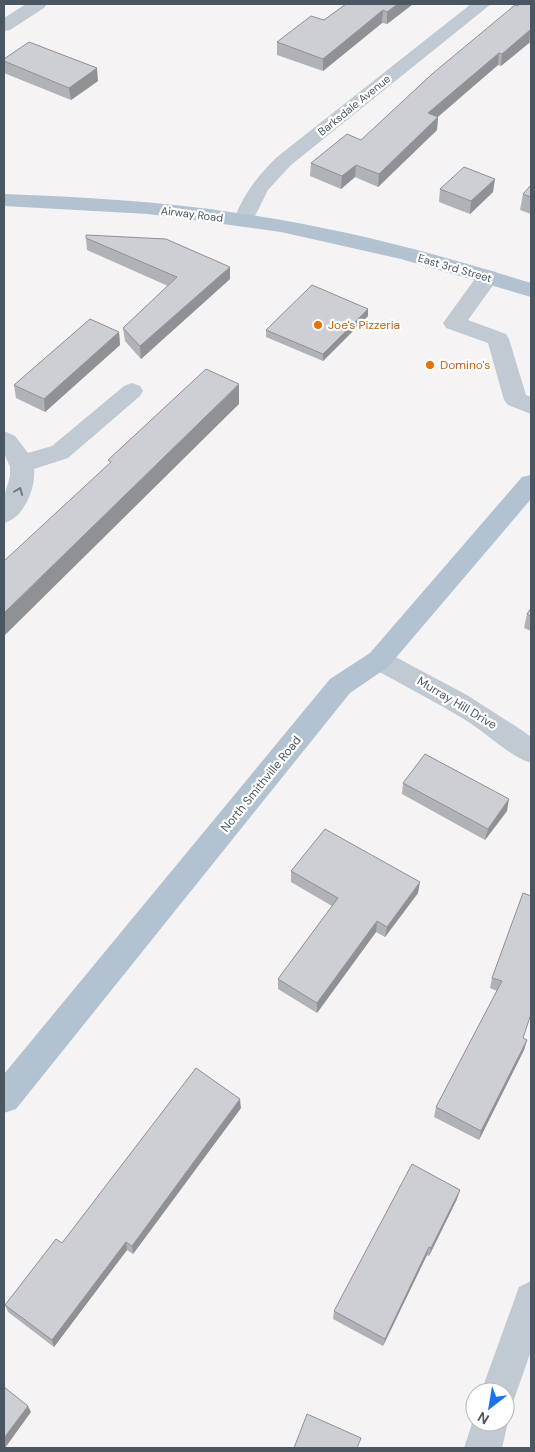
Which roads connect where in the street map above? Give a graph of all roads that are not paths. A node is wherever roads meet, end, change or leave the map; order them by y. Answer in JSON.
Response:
{"nodes":[{"id":1,"x":38,"y":4,"type":"edge"},
{"id":2,"x":482,"y":4,"type":"edge"},
{"id":3,"x":4,"y":26,"type":"edge"},
{"id":4,"x":4,"y":200,"type":"edge"},
{"id":5,"x":244,"y":220,"type":"junction"},
{"id":6,"x":378,"y":247,"type":"joint"},
{"id":7,"x":488,"y":277,"type":"junction"},
{"id":8,"x":531,"y":290,"type":"edge"},
{"id":9,"x":132,"y":391,"type":"dead end"},
{"id":10,"x":531,"y":406,"type":"edge"},
{"id":11,"x":4,"y":439,"type":"edge"},
{"id":12,"x":21,"y":463,"type":"junction"},
{"id":13,"x":531,"y":483,"type":"edge"},
{"id":14,"x":4,"y":514,"type":"edge"},
{"id":15,"x":379,"y":660,"type":"junction"},
{"id":16,"x":531,"y":752,"type":"edge"},
{"id":17,"x":4,"y":1098,"type":"edge"},
{"id":18,"x":531,"y":1299,"type":"edge"},
{"id":19,"x":502,"y":1382,"type":"edge"},
{"id":20,"x":487,"y":1432,"type":"edge"},
{"id":21,"x":483,"y":1448,"type":"edge"}],
"edges":[{"from":1,"to":3,"type":"street"},
{"from":2,"to":5,"type":"street","name":"Barksdale Avenue"},
{"from":4,"to":5,"type":"main road","name":"Airway Road"},
{"from":5,"to":6,"type":"main road","name":"Airway Road"},
{"from":6,"to":7,"type":"main road","name":"East 3rd Street"},
{"from":7,"to":8,"type":"main road","name":"East 3rd Street"},
{"from":7,"to":10,"type":"street"},
{"from":9,"to":12,"type":"street"},
{"from":11,"to":12,"type":"street"},
{"from":14,"to":12,"type":"street","one_way":true},
{"from":13,"to":15,"type":"main road","name":"North Smithville Road"},
{"from":15,"to":16,"type":"street","name":"Murray Hill Drive"},
{"from":15,"to":17,"type":"main road","name":"North Smithville Road"},
{"from":18,"to":19,"type":"street"},
{"from":20,"to":21,"type":"street"}]}
